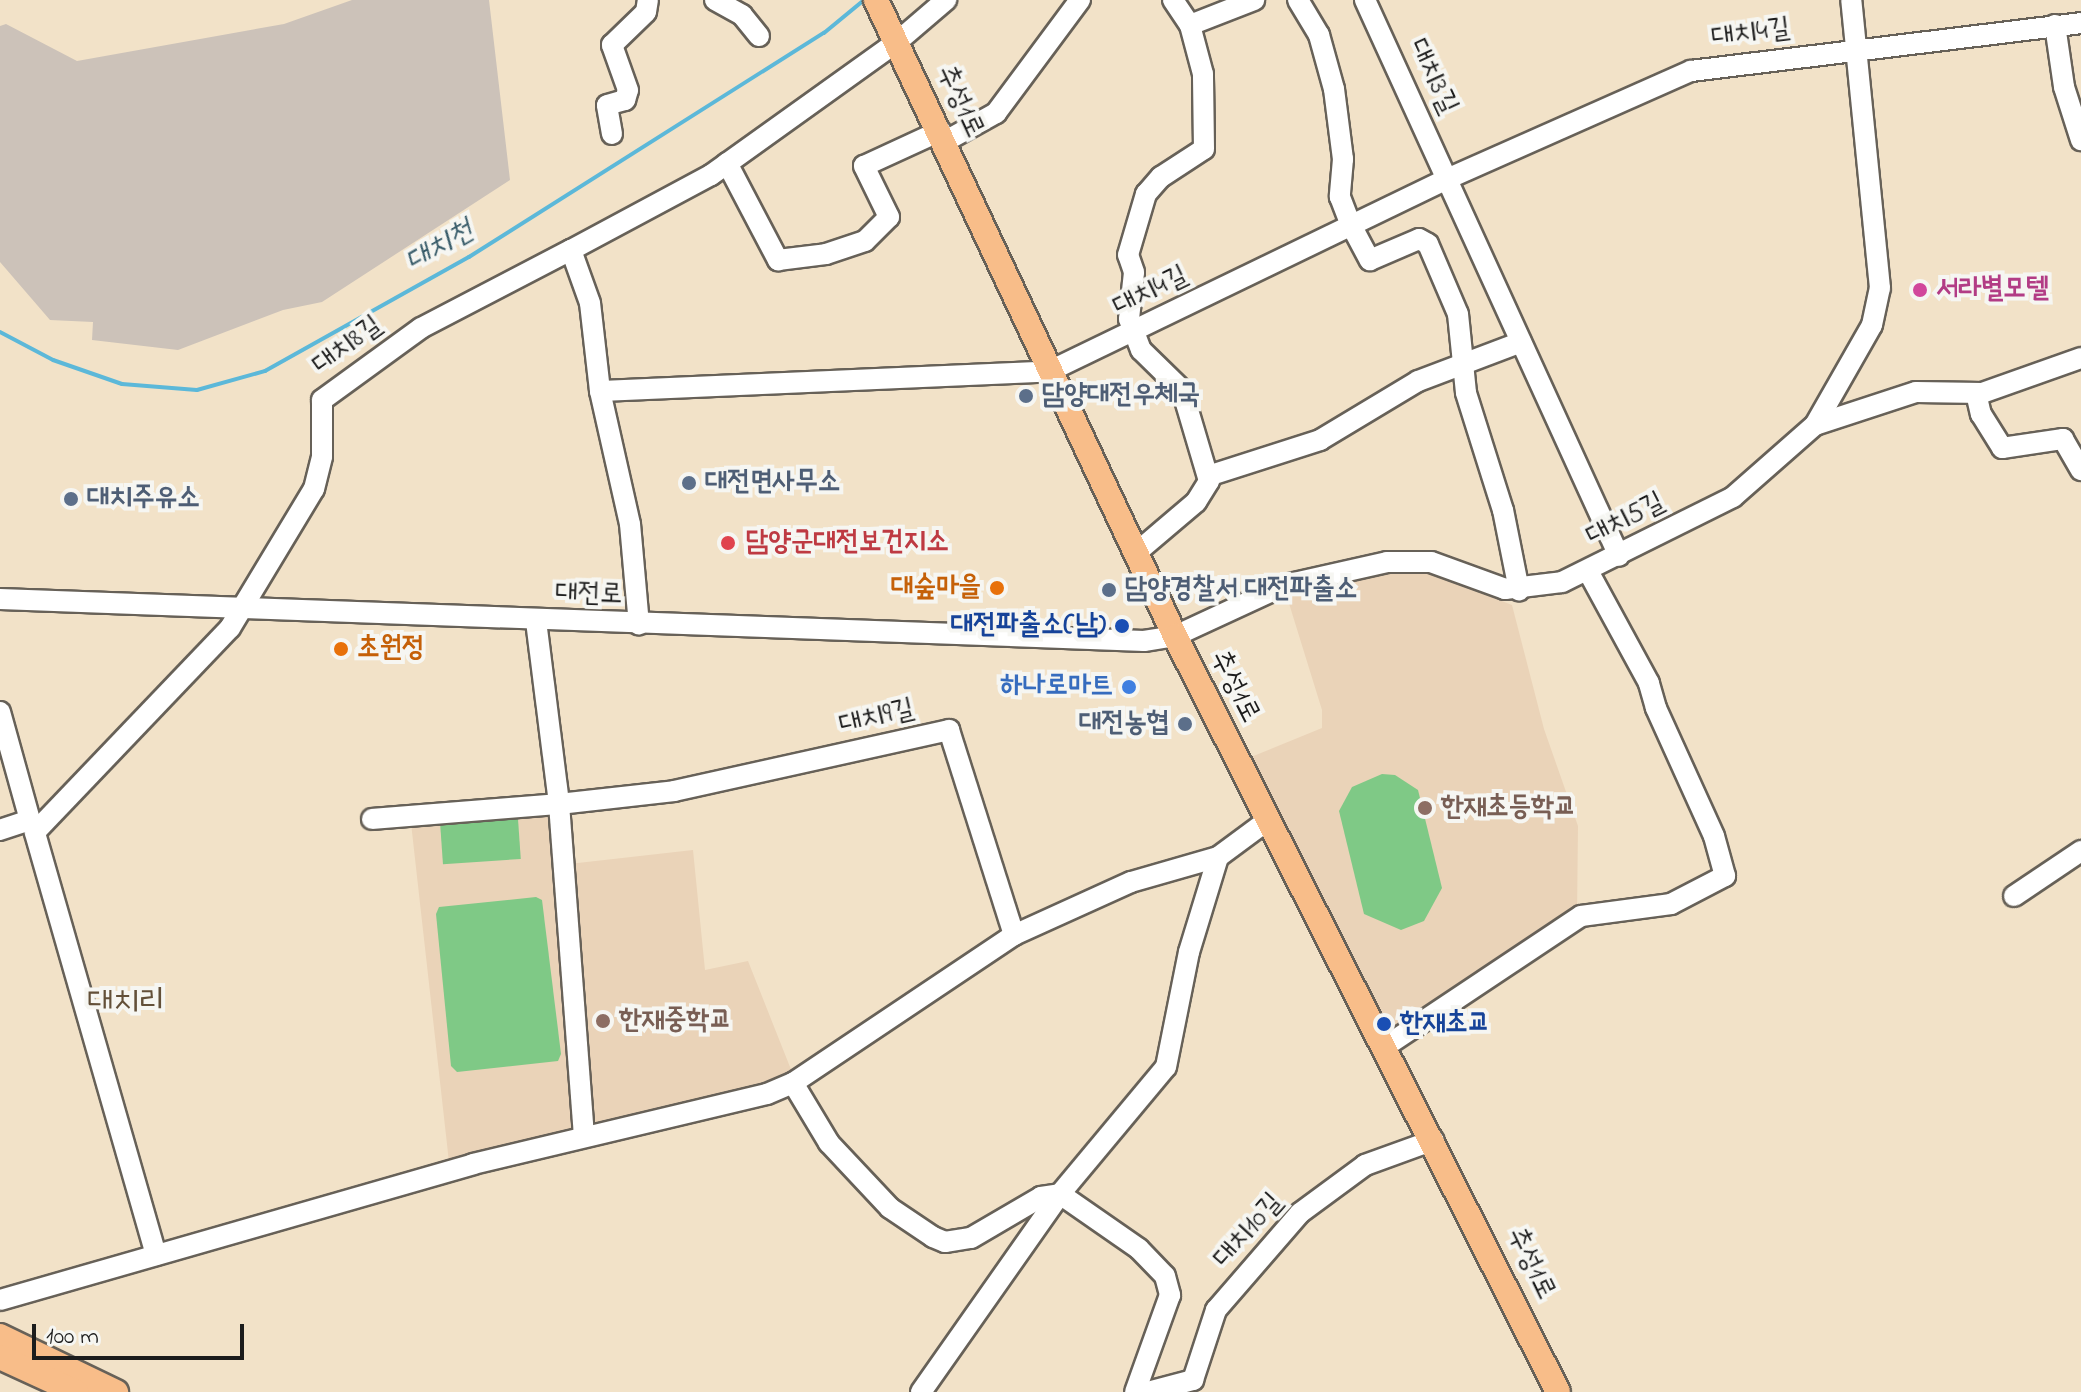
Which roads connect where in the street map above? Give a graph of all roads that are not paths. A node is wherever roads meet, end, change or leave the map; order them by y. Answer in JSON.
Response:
{"nodes":[{"id":1,"x":648,"y":0,"type":"edge"},
{"id":2,"x":715,"y":0,"type":"edge"},
{"id":3,"x":876,"y":0,"type":"edge"},
{"id":4,"x":946,"y":0,"type":"edge"},
{"id":5,"x":1080,"y":0,"type":"edge"},
{"id":6,"x":1173,"y":0,"type":"edge"},
{"id":7,"x":1254,"y":0,"type":"edge"},
{"id":8,"x":1298,"y":0,"type":"edge"},
{"id":9,"x":1365,"y":0,"type":"edge"},
{"id":10,"x":1851,"y":0,"type":"edge"},
{"id":11,"x":2081,"y":23,"type":"edge"},
{"id":12,"x":1190,"y":25,"type":"junction"},
{"id":13,"x":2055,"y":25,"type":"junction"},
{"id":14,"x":759,"y":36,"type":"dead end"},
{"id":15,"x":897,"y":42,"type":"junction"},
{"id":16,"x":1854,"y":51,"type":"junction"},
{"id":17,"x":612,"y":134,"type":"dead end"},
{"id":18,"x":942,"y":136,"type":"junction"},
{"id":19,"x":2081,"y":140,"type":"edge"},
{"id":20,"x":727,"y":163,"type":"junction"},
{"id":21,"x":1449,"y":178,"type":"junction"},
{"id":22,"x":1351,"y":225,"type":"junction"},
{"id":23,"x":571,"y":250,"type":"junction"},
{"id":24,"x":1131,"y":333,"type":"junction"},
{"id":25,"x":1521,"y":342,"type":"junction"},
{"id":26,"x":2081,"y":358,"type":"edge"},
{"id":27,"x":1466,"y":362,"type":"junction"},
{"id":28,"x":1050,"y":371,"type":"junction"},
{"id":29,"x":600,"y":391,"type":"junction"},
{"id":30,"x":1976,"y":393,"type":"junction"},
{"id":31,"x":1815,"y":425,"type":"junction"},
{"id":32,"x":2081,"y":470,"type":"edge"},
{"id":33,"x":1208,"y":476,"type":"junction"},
{"id":34,"x":1136,"y":553,"type":"junction"},
{"id":35,"x":1619,"y":556,"type":"junction"},
{"id":36,"x":1588,"y":571,"type":"junction"},
{"id":37,"x":1519,"y":590,"type":"junction"},
{"id":38,"x":0,"y":599,"type":"edge"},
{"id":39,"x":238,"y":610,"type":"junction"},
{"id":40,"x":536,"y":621,"type":"junction"},
{"id":41,"x":639,"y":625,"type":"junction"},
{"id":42,"x":1175,"y":636,"type":"junction"},
{"id":43,"x":0,"y":712,"type":"edge"},
{"id":44,"x":559,"y":804,"type":"junction"},
{"id":45,"x":372,"y":819,"type":"dead end"},
{"id":46,"x":1268,"y":820,"type":"junction"},
{"id":47,"x":32,"y":826,"type":"junction"},
{"id":48,"x":0,"y":830,"type":"edge"},
{"id":49,"x":2081,"y":851,"type":"edge"},
{"id":50,"x":1218,"y":857,"type":"junction"},
{"id":51,"x":2014,"y":896,"type":"dead end"},
{"id":52,"x":1014,"y":935,"type":"junction"},
{"id":53,"x":1386,"y":1046,"type":"junction"},
{"id":54,"x":793,"y":1083,"type":"junction"},
{"id":55,"x":584,"y":1134,"type":"junction"},
{"id":56,"x":1434,"y":1140,"type":"junction"},
{"id":57,"x":1060,"y":1194,"type":"junction"},
{"id":58,"x":156,"y":1255,"type":"junction"},
{"id":59,"x":0,"y":1300,"type":"edge"},
{"id":60,"x":0,"y":1336,"type":"edge"},
{"id":61,"x":0,"y":1357,"type":"edge"},
{"id":62,"x":76,"y":1392,"type":"edge"},
{"id":63,"x":116,"y":1392,"type":"edge"},
{"id":64,"x":921,"y":1392,"type":"edge"},
{"id":65,"x":1135,"y":1392,"type":"edge"},
{"id":66,"x":1148,"y":1392,"type":"edge"},
{"id":67,"x":1558,"y":1392,"type":"edge"}],
"edges":[{"from":1,"to":17,"type":"street"},
{"from":2,"to":14,"type":"street"},
{"from":3,"to":15,"type":"main road","name":"추성1로"},
{"from":4,"to":15,"type":"street","name":"대치8길"},
{"from":5,"to":18,"type":"street"},
{"from":6,"to":12,"type":"street"},
{"from":7,"to":12,"type":"street"},
{"from":8,"to":22,"type":"street"},
{"from":9,"to":21,"type":"street","name":"대치3길"},
{"from":10,"to":16,"type":"street"},
{"from":11,"to":13,"type":"street","name":"대치4길"},
{"from":12,"to":24,"type":"street"},
{"from":13,"to":16,"type":"street","name":"대치4길"},
{"from":13,"to":19,"type":"street"},
{"from":15,"to":18,"type":"main road","name":"추성1로"},
{"from":15,"to":20,"type":"street","name":"대치8길"},
{"from":16,"to":21,"type":"street","name":"대치4길"},
{"from":16,"to":31,"type":"street"},
{"from":18,"to":20,"type":"street"},
{"from":18,"to":28,"type":"main road","name":"추성1로"},
{"from":20,"to":23,"type":"street","name":"대치8길"},
{"from":21,"to":22,"type":"street","name":"대치4길"},
{"from":21,"to":25,"type":"street"},
{"from":22,"to":24,"type":"street","name":"대치4길"},
{"from":22,"to":27,"type":"street"},
{"from":23,"to":29,"type":"street"},
{"from":23,"to":39,"type":"street","name":"대치8길"},
{"from":24,"to":28,"type":"street","name":"대치4길"},
{"from":24,"to":33,"type":"street"},
{"from":25,"to":27,"type":"street"},
{"from":25,"to":35,"type":"street"},
{"from":26,"to":30,"type":"street","name":"대치5길"},
{"from":27,"to":33,"type":"street"},
{"from":27,"to":37,"type":"street"},
{"from":28,"to":29,"type":"street"},
{"from":28,"to":34,"type":"main road","name":"추성1로"},
{"from":29,"to":41,"type":"street"},
{"from":30,"to":31,"type":"street","name":"대치5길"},
{"from":30,"to":32,"type":"street"},
{"from":31,"to":35,"type":"street","name":"대치5길"},
{"from":33,"to":34,"type":"street"},
{"from":34,"to":42,"type":"main road","name":"추성1로"},
{"from":35,"to":36,"type":"street","name":"대치5길"},
{"from":36,"to":37,"type":"street","name":"대치5길"},
{"from":36,"to":53,"type":"street"},
{"from":37,"to":42,"type":"street","name":"대치5길"},
{"from":38,"to":39,"type":"street","name":"대전로"},
{"from":39,"to":40,"type":"street","name":"대전로"},
{"from":39,"to":47,"type":"street","name":"대치8길"},
{"from":40,"to":41,"type":"street","name":"대전로"},
{"from":40,"to":44,"type":"street"},
{"from":41,"to":42,"type":"street","name":"대전로"},
{"from":42,"to":46,"type":"main road","name":"추성1로"},
{"from":43,"to":47,"type":"street"},
{"from":44,"to":45,"type":"street"},
{"from":44,"to":52,"type":"street","name":"대치9길"},
{"from":44,"to":55,"type":"street"},
{"from":46,"to":50,"type":"street"},
{"from":46,"to":53,"type":"main road","name":"추성1로"},
{"from":47,"to":48,"type":"street"},
{"from":47,"to":58,"type":"street"},
{"from":49,"to":51,"type":"street"},
{"from":50,"to":52,"type":"street"},
{"from":50,"to":57,"type":"street"},
{"from":52,"to":54,"type":"street"},
{"from":53,"to":56,"type":"main road","name":"추성1로"},
{"from":54,"to":55,"type":"street"},
{"from":54,"to":57,"type":"street"},
{"from":55,"to":58,"type":"street"},
{"from":56,"to":66,"type":"street","name":"대치10길"},
{"from":56,"to":67,"type":"main road","name":"추성1로"},
{"from":57,"to":64,"type":"street"},
{"from":57,"to":65,"type":"street"},
{"from":58,"to":59,"type":"street"},
{"from":60,"to":63,"type":"main road"},
{"from":61,"to":62,"type":"main road"}]}
